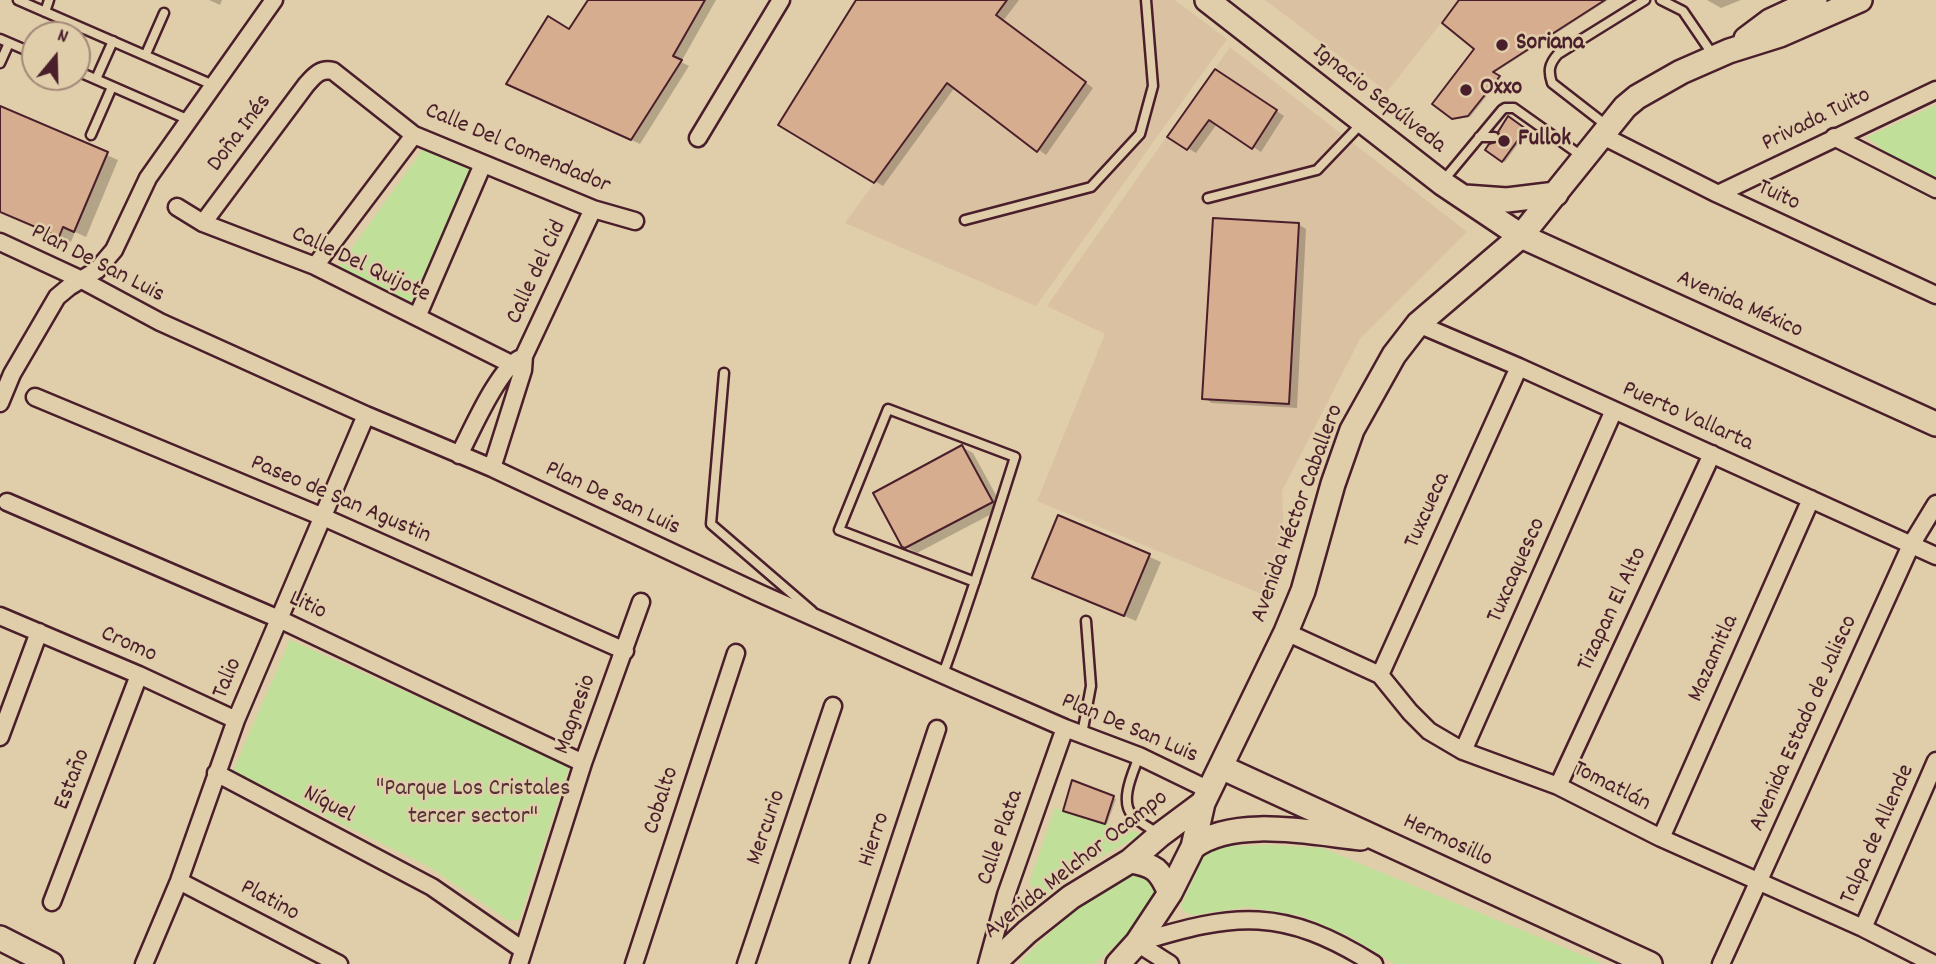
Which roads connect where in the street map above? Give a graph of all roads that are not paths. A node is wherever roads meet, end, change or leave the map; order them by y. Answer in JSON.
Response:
{"nodes":[{"id":1,"x":18,"y":0,"type":"edge"},
{"id":2,"x":49,"y":0,"type":"edge"},
{"id":3,"x":274,"y":0,"type":"edge"},
{"id":4,"x":781,"y":0,"type":"edge"},
{"id":5,"x":1146,"y":0,"type":"edge"},
{"id":6,"x":1207,"y":0,"type":"edge"},
{"id":7,"x":1645,"y":0,"type":"edge"},
{"id":8,"x":1661,"y":0,"type":"edge"},
{"id":9,"x":1815,"y":0,"type":"edge"},
{"id":10,"x":1860,"y":0,"type":"edge"},
{"id":11,"x":45,"y":12,"type":"junction"},
{"id":12,"x":164,"y":13,"type":"dead end"},
{"id":13,"x":4,"y":41,"type":"edge"},
{"id":14,"x":113,"y":41,"type":"junction"},
{"id":15,"x":21,"y":48,"type":"edge"},
{"id":16,"x":146,"y":54,"type":"junction"},
{"id":17,"x":1722,"y":54,"type":"junction"},
{"id":18,"x":0,"y":63,"type":"edge"},
{"id":19,"x":317,"y":73,"type":"joint"},
{"id":20,"x":91,"y":77,"type":"edge"},
{"id":21,"x":96,"y":79,"type":"junction"},
{"id":22,"x":213,"y":85,"type":"junction"},
{"id":23,"x":112,"y":87,"type":"junction"},
{"id":24,"x":1936,"y":90,"type":"edge"},
{"id":25,"x":189,"y":120,"type":"junction"},
{"id":26,"x":1363,"y":122,"type":"junction"},
{"id":27,"x":1606,"y":132,"type":"junction"},
{"id":28,"x":91,"y":135,"type":"dead end"},
{"id":29,"x":414,"y":135,"type":"junction"},
{"id":30,"x":1479,"y":137,"type":"junction"},
{"id":31,"x":1494,"y":137,"type":"dead end"},
{"id":32,"x":1834,"y":137,"type":"junction"},
{"id":33,"x":698,"y":138,"type":"dead end"},
{"id":34,"x":1586,"y":159,"type":"junction"},
{"id":35,"x":483,"y":164,"type":"junction"},
{"id":36,"x":1442,"y":183,"type":"junction"},
{"id":37,"x":1936,"y":190,"type":"edge"},
{"id":38,"x":1556,"y":194,"type":"junction"},
{"id":39,"x":1718,"y":194,"type":"junction"},
{"id":40,"x":1461,"y":197,"type":"junction"},
{"id":41,"x":1208,"y":198,"type":"dead end"},
{"id":42,"x":177,"y":206,"type":"dead end"},
{"id":43,"x":593,"y":209,"type":"junction"},
{"id":44,"x":965,"y":220,"type":"dead end"},
{"id":45,"x":635,"y":222,"type":"dead end"},
{"id":46,"x":203,"y":223,"type":"junction"},
{"id":47,"x":1521,"y":236,"type":"junction"},
{"id":48,"x":0,"y":242,"type":"edge"},
{"id":49,"x":315,"y":266,"type":"junction"},
{"id":50,"x":82,"y":280,"type":"junction"},
{"id":51,"x":1936,"y":295,"type":"edge"},
{"id":52,"x":417,"y":317,"type":"junction"},
{"id":53,"x":1418,"y":324,"type":"junction"},
{"id":54,"x":520,"y":363,"type":"junction"},
{"id":55,"x":1519,"y":366,"type":"junction"},
{"id":56,"x":6,"y":372,"type":"edge"},
{"id":57,"x":724,"y":373,"type":"dead end"},
{"id":58,"x":35,"y":397,"type":"dead end"},
{"id":59,"x":0,"y":403,"type":"edge"},
{"id":60,"x":1614,"y":410,"type":"junction"},
{"id":61,"x":366,"y":415,"type":"junction"},
{"id":62,"x":1936,"y":424,"type":"edge"},
{"id":63,"x":1712,"y":454,"type":"junction"},
{"id":64,"x":459,"y":456,"type":"junction"},
{"id":65,"x":492,"y":468,"type":"junction"},
{"id":66,"x":1811,"y":499,"type":"junction"},
{"id":67,"x":6,"y":502,"type":"dead end"},
{"id":68,"x":1936,"y":504,"type":"edge"},
{"id":69,"x":323,"y":517,"type":"junction"},
{"id":70,"x":1911,"y":545,"type":"junction"},
{"id":71,"x":1936,"y":556,"type":"edge"},
{"id":72,"x":975,"y":582,"type":"junction"},
{"id":73,"x":641,"y":602,"type":"dead end"},
{"id":74,"x":0,"y":616,"type":"edge"},
{"id":75,"x":279,"y":619,"type":"junction"},
{"id":76,"x":1086,"y":621,"type":"dead end"},
{"id":77,"x":825,"y":622,"type":"junction"},
{"id":78,"x":39,"y":632,"type":"junction"},
{"id":79,"x":1286,"y":632,"type":"junction"},
{"id":80,"x":625,"y":651,"type":"junction"},
{"id":81,"x":736,"y":653,"type":"dead end"},
{"id":82,"x":1380,"y":674,"type":"junction"},
{"id":83,"x":139,"y":675,"type":"junction"},
{"id":84,"x":943,"y":675,"type":"junction"},
{"id":85,"x":833,"y":706,"type":"dead end"},
{"id":86,"x":236,"y":720,"type":"junction"},
{"id":87,"x":1065,"y":728,"type":"junction"},
{"id":88,"x":937,"y":729,"type":"dead end"},
{"id":89,"x":1082,"y":734,"type":"junction"},
{"id":90,"x":0,"y":737,"type":"edge"},
{"id":91,"x":1464,"y":751,"type":"junction"},
{"id":92,"x":1139,"y":756,"type":"junction"},
{"id":93,"x":1936,"y":761,"type":"edge"},
{"id":94,"x":583,"y":763,"type":"junction"},
{"id":95,"x":1221,"y":767,"type":"junction"},
{"id":96,"x":216,"y":773,"type":"junction"},
{"id":97,"x":1558,"y":786,"type":"junction"},
{"id":98,"x":1206,"y":796,"type":"junction"},
{"id":99,"x":1160,"y":835,"type":"junction"},
{"id":100,"x":1661,"y":838,"type":"junction"},
{"id":101,"x":1381,"y":841,"type":"junction"},
{"id":102,"x":1193,"y":847,"type":"junction"},
{"id":103,"x":1130,"y":861,"type":"junction"},
{"id":104,"x":179,"y":881,"type":"junction"},
{"id":105,"x":1759,"y":882,"type":"junction"},
{"id":106,"x":1170,"y":893,"type":"junction"},
{"id":107,"x":52,"y":902,"type":"dead end"},
{"id":108,"x":1863,"y":928,"type":"junction"},
{"id":109,"x":0,"y":939,"type":"edge"},
{"id":110,"x":1138,"y":943,"type":"junction"},
{"id":111,"x":521,"y":957,"type":"edge"},
{"id":112,"x":51,"y":964,"type":"edge"},
{"id":113,"x":144,"y":964,"type":"edge"},
{"id":114,"x":339,"y":964,"type":"edge"},
{"id":115,"x":634,"y":964,"type":"edge"},
{"id":116,"x":746,"y":964,"type":"edge"},
{"id":117,"x":859,"y":964,"type":"edge"},
{"id":118,"x":988,"y":964,"type":"edge"},
{"id":119,"x":993,"y":964,"type":"edge"},
{"id":120,"x":1118,"y":964,"type":"edge"},
{"id":121,"x":1170,"y":964,"type":"edge"},
{"id":122,"x":1374,"y":964,"type":"edge"},
{"id":123,"x":1650,"y":964,"type":"edge"},
{"id":124,"x":1721,"y":964,"type":"edge"},
{"id":125,"x":1934,"y":964,"type":"edge"}],
"edges":[{"from":1,"to":11,"type":"lane"},
{"from":2,"to":11,"type":"lane"},
{"from":3,"to":22,"type":"street"},
{"from":4,"to":33,"type":"street"},
{"from":5,"to":44,"type":"lane"},
{"from":6,"to":26,"type":"main road","name":"Ignacio Sepúlveda"},
{"from":7,"to":27,"type":"lane"},
{"from":8,"to":17,"type":"lane"},
{"from":9,"to":17,"type":"main road","name":"Avenida Héctor Caballero"},
{"from":10,"to":17,"type":"main road","name":"Avenida Héctor Caballero"},
{"from":11,"to":14,"type":"lane"},
{"from":12,"to":16,"type":"lane"},
{"from":13,"to":15,"type":"lane"},
{"from":13,"to":18,"type":"lane"},
{"from":14,"to":16,"type":"lane"},
{"from":14,"to":21,"type":"lane"},
{"from":16,"to":22,"type":"lane"},
{"from":17,"to":27,"type":"main road","name":"Avenida Héctor Caballero"},
{"from":19,"to":29,"type":"street","name":"Calle Del Comendador"},
{"from":19,"to":46,"type":"street","name":"Doña Inés"},
{"from":20,"to":21,"type":"lane"},
{"from":21,"to":23,"type":"lane"},
{"from":22,"to":25,"type":"street"},
{"from":23,"to":25,"type":"lane"},
{"from":23,"to":28,"type":"lane"},
{"from":24,"to":32,"type":"street","name":"Privada Tuito"},
{"from":25,"to":50,"type":"street"},
{"from":26,"to":36,"type":"main road","name":"Ignacio Sepúlveda"},
{"from":26,"to":41,"type":"lane"},
{"from":27,"to":34,"type":"main road","name":"Avenida Héctor Caballero"},
{"from":27,"to":39,"type":"street","name":"Tuito"},
{"from":29,"to":35,"type":"street","name":"Calle Del Comendador"},
{"from":29,"to":49,"type":"street"},
{"from":30,"to":31,"type":"lane"},
{"from":30,"to":34,"type":"lane"},
{"from":30,"to":36,"type":"lane"},
{"from":32,"to":37,"type":"street"},
{"from":32,"to":39,"type":"street","name":"Privada Tuito"},
{"from":34,"to":38,"type":"main road","name":"Avenida Héctor Caballero"},
{"from":35,"to":43,"type":"street","name":"Calle Del Comendador"},
{"from":35,"to":52,"type":"street"},
{"from":36,"to":40,"type":"main road","name":"Ignacio Sepúlveda"},
{"from":38,"to":40,"type":"main road"},
{"from":38,"to":47,"type":"main road","name":"Avenida Héctor Caballero"},
{"from":39,"to":51,"type":"street","name":"Tuito"},
{"from":40,"to":47,"type":"main road","name":"Ignacio Sepúlveda"},
{"from":42,"to":46,"type":"street","name":"Calle Del Quijote"},
{"from":43,"to":45,"type":"street","name":"Calle Del Comendador"},
{"from":43,"to":54,"type":"street","name":"Calle del Cid"},
{"from":46,"to":49,"type":"street","name":"Calle Del Quijote"},
{"from":47,"to":53,"type":"main road","name":"Avenida Héctor Caballero"},
{"from":47,"to":62,"type":"main road","name":"Avenida México"},
{"from":48,"to":50,"type":"street","name":"Plan De San Luis"},
{"from":49,"to":52,"type":"street","name":"Calle Del Quijote"},
{"from":50,"to":56,"type":"street"},
{"from":50,"to":61,"type":"street","name":"Plan De San Luis"},
{"from":52,"to":54,"type":"street","name":"Calle Del Quijote"},
{"from":53,"to":55,"type":"street","name":"Puerto Vallarta"},
{"from":53,"to":79,"type":"main road","name":"Avenida Héctor Caballero"},
{"from":54,"to":64,"type":"street","name":"Calle del Cid"},
{"from":54,"to":65,"type":"street","name":"Calle del Cid"},
{"from":55,"to":60,"type":"street","name":"Puerto Vallarta"},
{"from":55,"to":82,"type":"street","name":"Tuxcueca"},
{"from":56,"to":59,"type":"street"},
{"from":57,"to":77,"type":"lane"},
{"from":58,"to":69,"type":"street","name":"Paseo de San Agustin"},
{"from":60,"to":63,"type":"street","name":"Puerto Vallarta"},
{"from":60,"to":91,"type":"street","name":"Tuxcaquesco"},
{"from":61,"to":64,"type":"street","name":"Plan De San Luis"},
{"from":61,"to":69,"type":"street","name":"Talio"},
{"from":63,"to":66,"type":"street","name":"Puerto Vallarta"},
{"from":63,"to":97,"type":"street","name":"Tizapan El Alto"},
{"from":64,"to":65,"type":"street","name":"Plan De San Luis"},
{"from":65,"to":77,"type":"street","name":"Plan De San Luis"},
{"from":66,"to":70,"type":"street","name":"Puerto Vallarta"},
{"from":66,"to":100,"type":"street","name":"Mazamitla"},
{"from":67,"to":75,"type":"street","name":"Litio"},
{"from":68,"to":70,"type":"street","name":"Avenida Estado de Jalisco"},
{"from":69,"to":75,"type":"street","name":"Talio"},
{"from":69,"to":80,"type":"street","name":"Paseo de San Agustin"},
{"from":70,"to":71,"type":"street","name":"Puerto Vallarta"},
{"from":70,"to":105,"type":"street","name":"Avenida Estado de Jalisco"},
{"from":72,"to":72,"type":"lane"},
{"from":72,"to":84,"type":"lane"},
{"from":73,"to":80,"type":"street","name":"Magnesio"},
{"from":74,"to":78,"type":"street","name":"Cromo"},
{"from":75,"to":86,"type":"street","name":"Talio"},
{"from":75,"to":94,"type":"street","name":"Litio"},
{"from":76,"to":89,"type":"lane"},
{"from":77,"to":84,"type":"street","name":"Plan De San Luis"},
{"from":78,"to":83,"type":"street","name":"Cromo"},
{"from":78,"to":90,"type":"street"},
{"from":79,"to":82,"type":"street","name":"Tomatlán"},
{"from":79,"to":95,"type":"main road","name":"Avenida Héctor Caballero"},
{"from":80,"to":94,"type":"street","name":"Magnesio"},
{"from":81,"to":115,"type":"street","name":"Cobalto"},
{"from":82,"to":91,"type":"street","name":"Tomatlán"},
{"from":83,"to":86,"type":"street","name":"Cromo"},
{"from":83,"to":107,"type":"street","name":"Estaño"},
{"from":84,"to":87,"type":"street","name":"Plan De San Luis"},
{"from":85,"to":116,"type":"street","name":"Mercurio"},
{"from":86,"to":96,"type":"street","name":"Talio"},
{"from":87,"to":89,"type":"street","name":"Plan De San Luis"},
{"from":87,"to":118,"type":"street","name":"Calle Plata"},
{"from":88,"to":117,"type":"street","name":"Hierro"},
{"from":89,"to":92,"type":"street","name":"Plan De San Luis"},
{"from":91,"to":97,"type":"street","name":"Tomatlán"},
{"from":92,"to":98,"type":"street","name":"Plan De San Luis"},
{"from":92,"to":99,"type":"lane"},
{"from":93,"to":108,"type":"street","name":"Talpa de Allende"},
{"from":94,"to":111,"type":"street","name":"Magnesio"},
{"from":95,"to":98,"type":"main road","name":"Avenida Héctor Caballero"},
{"from":95,"to":101,"type":"main road","name":"Hermosillo"},
{"from":96,"to":104,"type":"street","name":"Talio"},
{"from":96,"to":111,"type":"street","name":"Níquel"},
{"from":97,"to":100,"type":"street","name":"Tomatlán"},
{"from":98,"to":99,"type":"main road","name":"Avenida Melchor Ocampo"},
{"from":98,"to":102,"type":"main road","name":"Avenida Melchor Ocampo"},
{"from":99,"to":103,"type":"main road","name":"Avenida Melchor Ocampo"},
{"from":100,"to":105,"type":"street","name":"Tomatlán"},
{"from":101,"to":102,"type":"main road"},
{"from":101,"to":123,"type":"main road","name":"Hermosillo"},
{"from":102,"to":106,"type":"main road","name":"Avenida Melchor Ocampo"},
{"from":103,"to":106,"type":"main road"},
{"from":103,"to":119,"type":"main road","name":"Avenida Melchor Ocampo"},
{"from":104,"to":113,"type":"street","name":"Talio"},
{"from":104,"to":114,"type":"street","name":"Platino"},
{"from":105,"to":108,"type":"street","name":"Tomatlán"},
{"from":105,"to":124,"type":"street","name":"Avenida Estado de Jalisco"},
{"from":106,"to":110,"type":"main road","name":"Avenida Melchor Ocampo"},
{"from":108,"to":125,"type":"street","name":"Tomatlán"},
{"from":109,"to":112,"type":"main road"},
{"from":110,"to":120,"type":"main road","name":"Avenida Melchor Ocampo"},
{"from":110,"to":121,"type":"street"},
{"from":110,"to":122,"type":"street","name":"Avenida Melchor Ocampo"}]}
